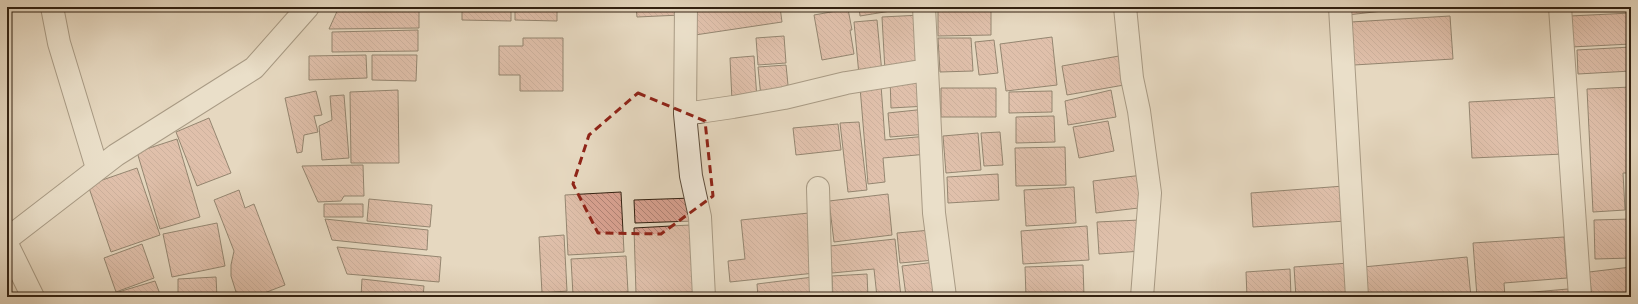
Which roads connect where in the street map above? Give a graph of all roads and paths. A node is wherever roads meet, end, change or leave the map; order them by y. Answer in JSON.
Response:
{"nodes":[{"id":1,"x":52,"y":7,"type":"edge"},
{"id":2,"x":308,"y":7,"type":"edge"},
{"id":3,"x":686,"y":7,"type":"edge"},
{"id":4,"x":924,"y":7,"type":"edge"},
{"id":5,"x":1125,"y":7,"type":"edge"},
{"id":6,"x":1340,"y":7,"type":"edge"},
{"id":7,"x":1560,"y":7,"type":"edge"},
{"id":8,"x":927,"y":70,"type":"junction"},
{"id":9,"x":685,"y":114,"type":"junction"},
{"id":10,"x":97,"y":168,"type":"junction"},
{"id":11,"x":818,"y":188,"type":"dead end"},
{"id":12,"x":7,"y":239,"type":"edge"},
{"id":13,"x":7,"y":244,"type":"edge"},
{"id":14,"x":33,"y":297,"type":"edge"},
{"id":15,"x":704,"y":297,"type":"edge"},
{"id":16,"x":821,"y":297,"type":"edge"},
{"id":17,"x":945,"y":297,"type":"edge"},
{"id":18,"x":1142,"y":297,"type":"edge"},
{"id":19,"x":1357,"y":297,"type":"edge"},
{"id":20,"x":1580,"y":297,"type":"edge"}],
"edges":[{"from":1,"to":10,"type":"street"},
{"from":2,"to":10,"type":"street"},
{"from":3,"to":9,"type":"street"},
{"from":4,"to":8,"type":"street"},
{"from":5,"to":18,"type":"street"},
{"from":6,"to":19,"type":"street"},
{"from":7,"to":20,"type":"street"},
{"from":8,"to":9,"type":"street"},
{"from":8,"to":17,"type":"street"},
{"from":9,"to":15,"type":"street"},
{"from":10,"to":12,"type":"street"},
{"from":11,"to":16,"type":"street"},
{"from":13,"to":14,"type":"street"}]}
